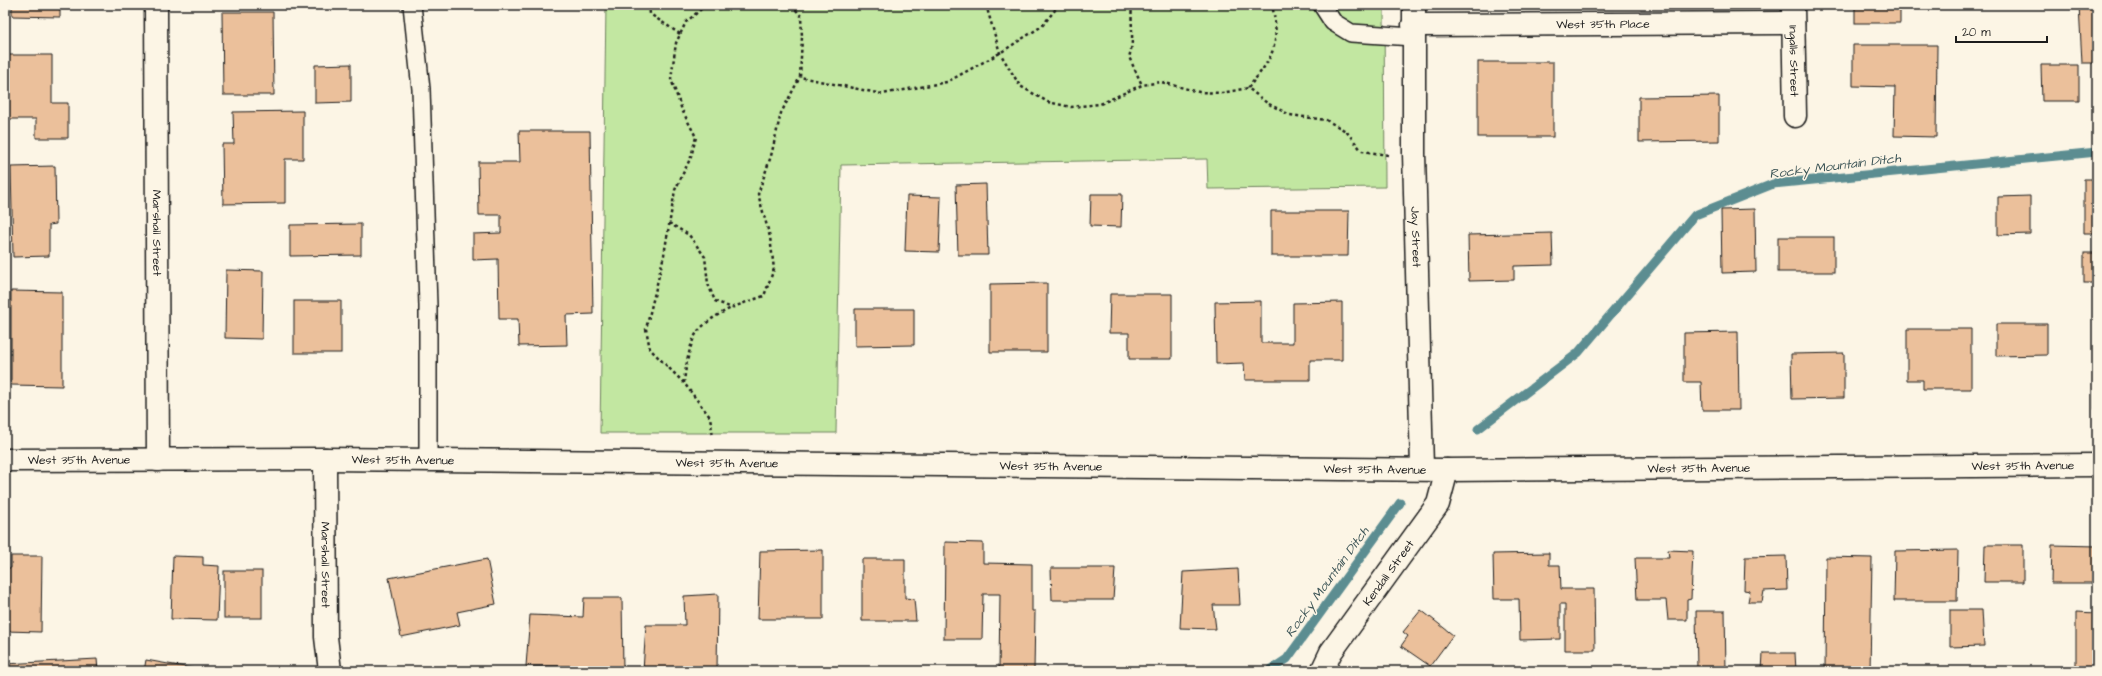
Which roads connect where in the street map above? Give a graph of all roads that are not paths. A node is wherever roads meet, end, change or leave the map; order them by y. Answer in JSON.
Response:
{"nodes":[{"id":1,"x":156,"y":5,"type":"edge"},
{"id":2,"x":412,"y":5,"type":"edge"},
{"id":3,"x":1322,"y":5,"type":"edge"},
{"id":4,"x":1793,"y":14,"type":"edge"},
{"id":5,"x":1414,"y":22,"type":"edge"},
{"id":6,"x":1795,"y":116,"type":"dead end"},
{"id":7,"x":325,"y":459,"type":"junction"},
{"id":8,"x":5,"y":460,"type":"edge"},
{"id":9,"x":158,"y":460,"type":"junction"},
{"id":10,"x":428,"y":460,"type":"junction"},
{"id":11,"x":2097,"y":465,"type":"edge"},
{"id":12,"x":1422,"y":468,"type":"junction"},
{"id":13,"x":1448,"y":470,"type":"junction"},
{"id":14,"x":330,"y":671,"type":"edge"},
{"id":15,"x":1322,"y":671,"type":"edge"}],
"edges":[{"from":1,"to":9,"type":"street","name":"Marshall Street"},
{"from":2,"to":10,"type":"lane"},
{"from":3,"to":5,"type":"lane"},
{"from":4,"to":5,"type":"street","name":"West 35th Place"},
{"from":4,"to":6,"type":"street","name":"Ingalls Street"},
{"from":5,"to":12,"type":"street","name":"Jay Street"},
{"from":7,"to":9,"type":"street","name":"West 35th Avenue"},
{"from":7,"to":10,"type":"street","name":"West 35th Avenue"},
{"from":7,"to":14,"type":"street","name":"Marshall Street"},
{"from":8,"to":9,"type":"street","name":"West 35th Avenue"},
{"from":10,"to":12,"type":"street","name":"West 35th Avenue"},
{"from":11,"to":13,"type":"street","name":"West 35th Avenue"},
{"from":12,"to":13,"type":"street","name":"West 35th Avenue"},
{"from":13,"to":15,"type":"street","name":"Kendall Street"}]}
